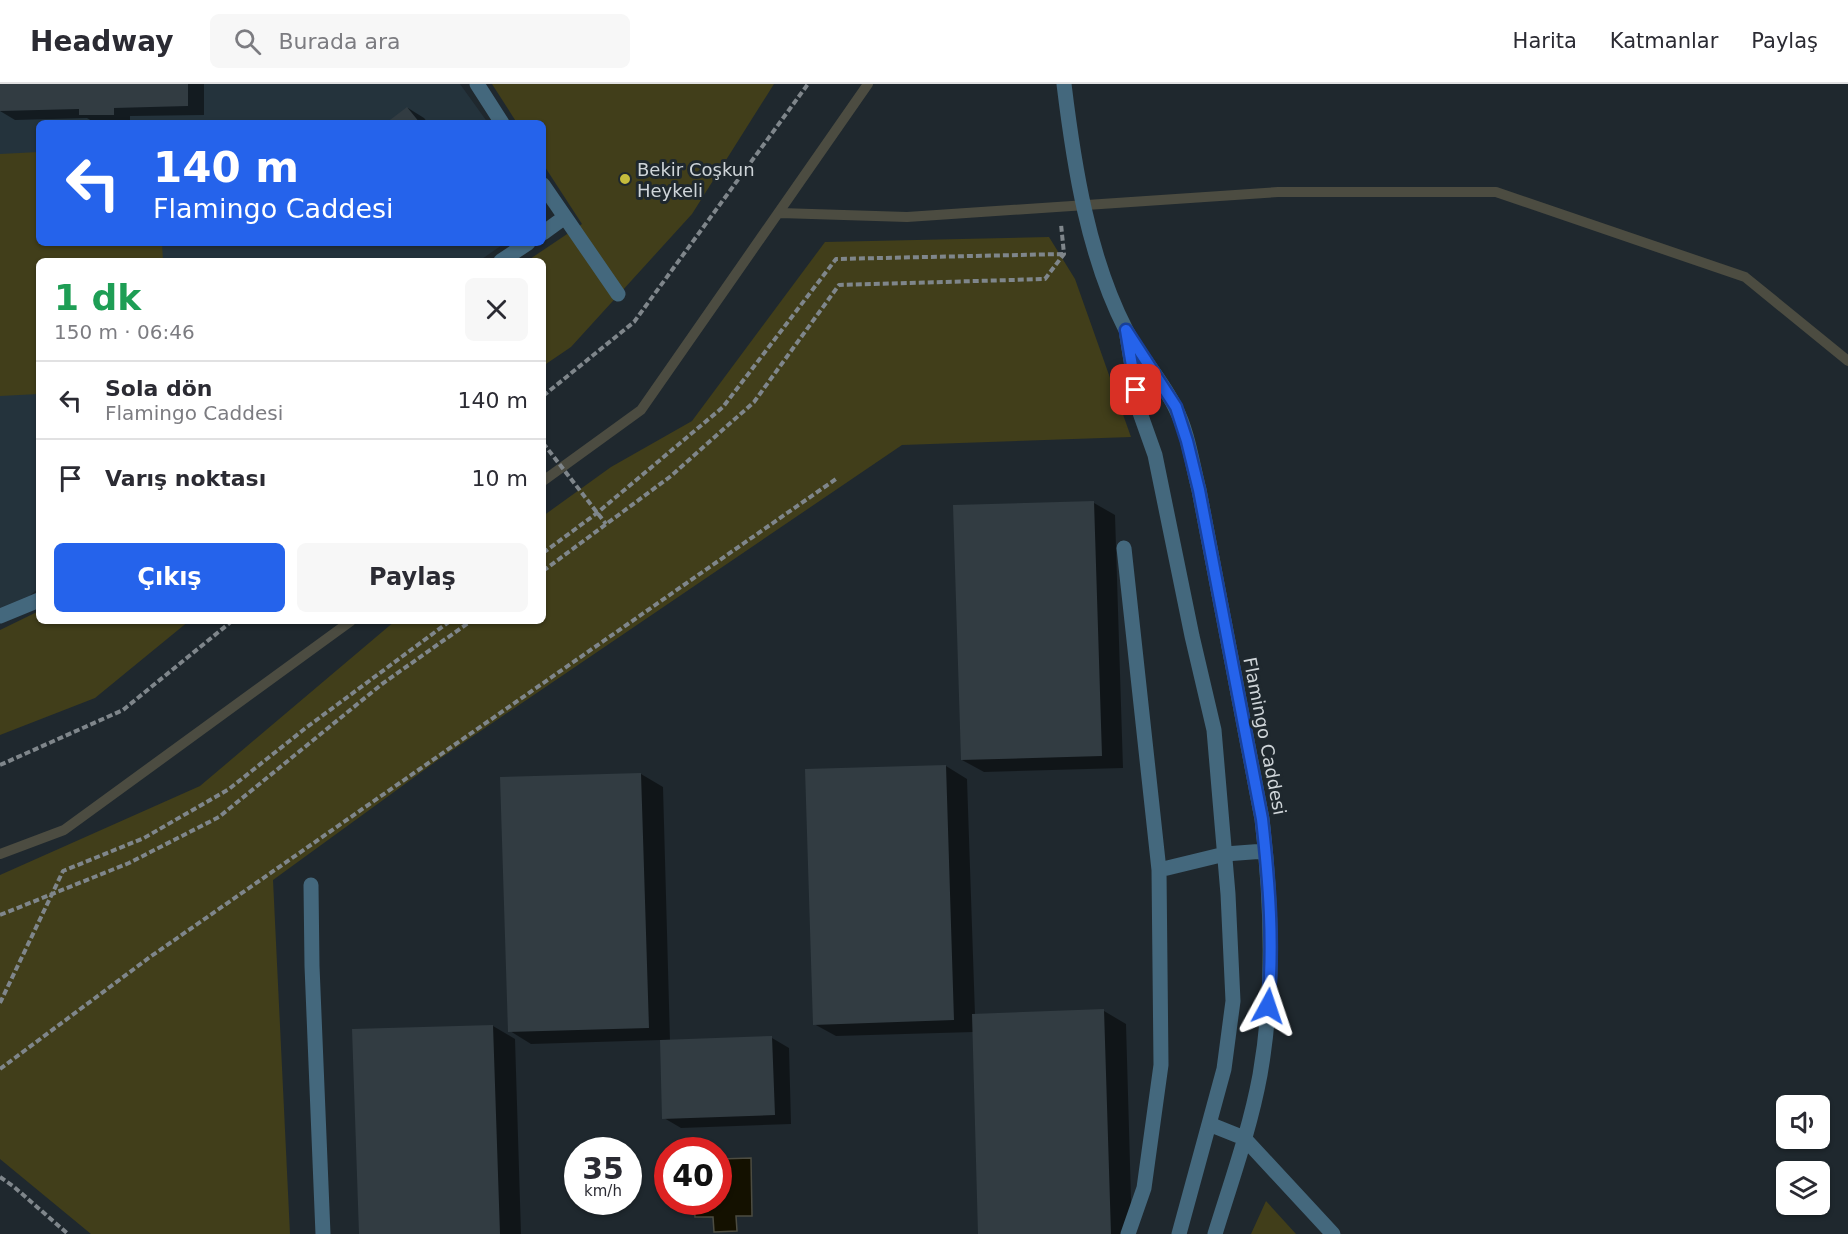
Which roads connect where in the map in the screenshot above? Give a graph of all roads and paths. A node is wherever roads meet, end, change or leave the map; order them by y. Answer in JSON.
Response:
{"nodes":[{"id":1,"x":477,"y":84,"type":"edge"},
{"id":2,"x":808,"y":84,"type":"edge"},
{"id":3,"x":1064,"y":84,"type":"edge"},
{"id":4,"x":500,"y":120,"type":"edge"},
{"id":5,"x":546,"y":190,"type":"edge"},
{"id":6,"x":565,"y":218,"type":"junction"},
{"id":7,"x":546,"y":230,"type":"edge"},
{"id":8,"x":524,"y":246,"type":"edge"},
{"id":9,"x":506,"y":258,"type":"edge"},
{"id":10,"x":618,"y":294,"type":"dead end"},
{"id":11,"x":1126,"y":330,"type":"junction"},
{"id":12,"x":546,"y":394,"type":"edge"},
{"id":13,"x":546,"y":447,"type":"edge"},
{"id":14,"x":836,"y":479,"type":"dead end"},
{"id":15,"x":597,"y":513,"type":"junction"},
{"id":16,"x":606,"y":525,"type":"junction"},
{"id":17,"x":1124,"y":548,"type":"dead end"},
{"id":18,"x":546,"y":551,"type":"edge"},
{"id":19,"x":546,"y":569,"type":"edge"},
{"id":20,"x":36,"y":601,"type":"edge"},
{"id":21,"x":0,"y":616,"type":"edge"},
{"id":22,"x":228,"y":624,"type":"edge"},
{"id":23,"x":446,"y":624,"type":"edge"},
{"id":24,"x":467,"y":624,"type":"edge"},
{"id":25,"x":0,"y":765,"type":"edge"},
{"id":26,"x":1265,"y":851,"type":"junction"},
{"id":27,"x":1225,"y":854,"type":"junction"},
{"id":28,"x":1159,"y":870,"type":"junction"},
{"id":29,"x":310,"y":885,"type":"dead end"},
{"id":30,"x":53,"y":894,"type":"junction"},
{"id":31,"x":0,"y":915,"type":"edge"},
{"id":32,"x":0,"y":1003,"type":"edge"},
{"id":33,"x":0,"y":1069,"type":"edge"},
{"id":34,"x":1209,"y":1124,"type":"junction"},
{"id":35,"x":1244,"y":1138,"type":"junction"},
{"id":36,"x":0,"y":1178,"type":"edge"},
{"id":37,"x":68,"y":1234,"type":"edge"},
{"id":38,"x":323,"y":1234,"type":"edge"},
{"id":39,"x":1128,"y":1234,"type":"edge"},
{"id":40,"x":1179,"y":1234,"type":"edge"},
{"id":41,"x":1215,"y":1234,"type":"edge"},
{"id":42,"x":1333,"y":1234,"type":"edge"}],
"edges":[{"from":1,"to":4,"type":"street"},
{"from":2,"to":12,"type":"path"},
{"from":3,"to":11,"type":"street","name":"Flamingo Caddesi"},
{"from":5,"to":6,"type":"street"},
{"from":6,"to":7,"type":"street"},
{"from":6,"to":10,"type":"street"},
{"from":8,"to":9,"type":"street"},
{"from":11,"to":26,"type":"street","name":"Flamingo Caddesi"},
{"from":11,"to":27,"type":"street","name":"Flamingo Caddesi"},
{"from":13,"to":15,"type":"path","bridge":true},
{"from":14,"to":33,"type":"path"},
{"from":15,"to":16,"type":"path","bridge":true},
{"from":15,"to":16,"type":"path"},
{"from":15,"to":18,"type":"path"},
{"from":16,"to":19,"type":"path"},
{"from":17,"to":28,"type":"street"},
{"from":20,"to":21,"type":"street"},
{"from":22,"to":25,"type":"path"},
{"from":23,"to":30,"type":"path"},
{"from":24,"to":30,"type":"path"},
{"from":26,"to":27,"type":"street"},
{"from":26,"to":35,"type":"street","name":"Flamingo Caddesi"},
{"from":27,"to":28,"type":"street"},
{"from":27,"to":34,"type":"street","name":"Flamingo Caddesi"},
{"from":28,"to":39,"type":"street"},
{"from":29,"to":38,"type":"street"},
{"from":30,"to":31,"type":"path"},
{"from":30,"to":32,"type":"path"},
{"from":34,"to":35,"type":"street"},
{"from":34,"to":40,"type":"street","name":"Flamingo Caddesi"},
{"from":35,"to":41,"type":"street","name":"Flamingo Caddesi"},
{"from":35,"to":42,"type":"street"},
{"from":36,"to":37,"type":"path"}]}
